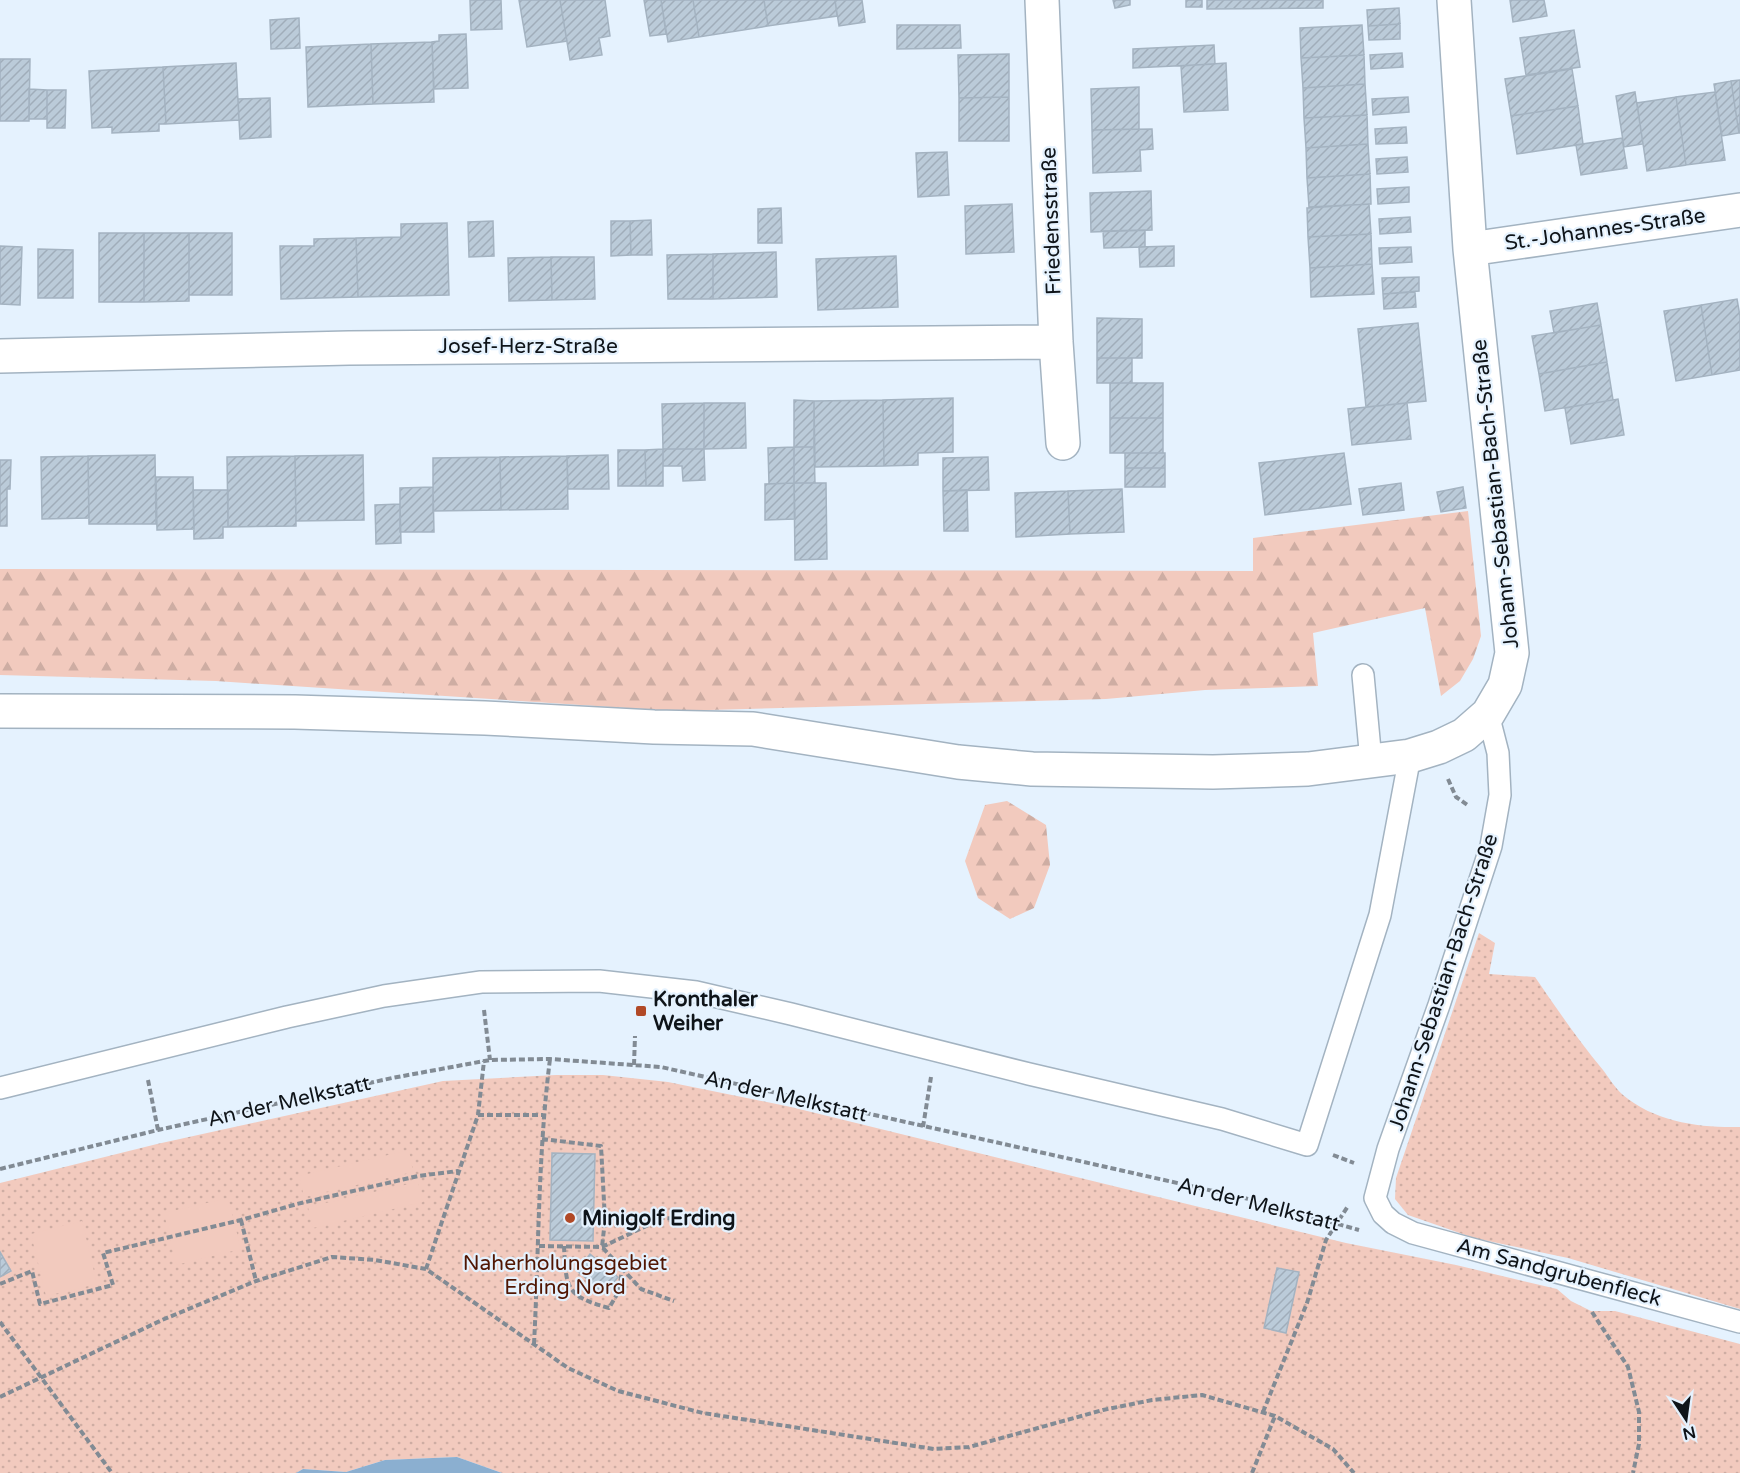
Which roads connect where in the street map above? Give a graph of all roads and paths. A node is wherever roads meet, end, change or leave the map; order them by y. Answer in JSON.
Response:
{"nodes":[{"id":1,"x":1042,"y":0,"type":"edge"},
{"id":2,"x":1454,"y":0,"type":"edge"},
{"id":3,"x":1740,"y":210,"type":"edge"},
{"id":4,"x":1470,"y":249,"type":"junction"},
{"id":5,"x":1056,"y":342,"type":"junction"},
{"id":6,"x":0,"y":356,"type":"edge"},
{"id":7,"x":1063,"y":442,"type":"dead end"},
{"id":8,"x":1363,"y":675,"type":"dead end"},
{"id":9,"x":0,"y":711,"type":"edge"},
{"id":10,"x":1488,"y":714,"type":"junction"},
{"id":11,"x":1410,"y":756,"type":"junction"},
{"id":12,"x":1371,"y":761,"type":"junction"},
{"id":13,"x":481,"y":982,"type":"junction"},
{"id":14,"x":635,"y":1036,"type":"dead end"},
{"id":15,"x":935,"y":1051,"type":"junction"},
{"id":16,"x":142,"y":1053,"type":"junction"},
{"id":17,"x":550,"y":1059,"type":"junction"},
{"id":18,"x":490,"y":1060,"type":"junction"},
{"id":19,"x":484,"y":1061,"type":"junction"},
{"id":20,"x":634,"y":1065,"type":"junction"},
{"id":21,"x":0,"y":1088,"type":"edge"},
{"id":22,"x":478,"y":1115,"type":"junction"},
{"id":23,"x":543,"y":1115,"type":"junction"},
{"id":24,"x":923,"y":1127,"type":"junction"},
{"id":25,"x":158,"y":1130,"type":"junction"},
{"id":26,"x":542,"y":1139,"type":"junction"},
{"id":27,"x":1307,"y":1145,"type":"junction"},
{"id":28,"x":0,"y":1169,"type":"edge"},
{"id":29,"x":458,"y":1171,"type":"junction"},
{"id":30,"x":1381,"y":1172,"type":"junction"},
{"id":31,"x":1383,"y":1214,"type":"joint"},
{"id":32,"x":688,"y":1219,"type":"dead end"},
{"id":33,"x":241,"y":1220,"type":"junction"},
{"id":34,"x":1335,"y":1224,"type":"junction"},
{"id":35,"x":1365,"y":1231,"type":"dead end"},
{"id":36,"x":539,"y":1246,"type":"junction"},
{"id":37,"x":564,"y":1246,"type":"junction"},
{"id":38,"x":602,"y":1247,"type":"junction"},
{"id":39,"x":622,"y":1268,"type":"junction"},
{"id":40,"x":426,"y":1269,"type":"junction"},
{"id":41,"x":256,"y":1281,"type":"junction"},
{"id":42,"x":0,"y":1284,"type":"edge"},
{"id":43,"x":674,"y":1301,"type":"dead end"},
{"id":44,"x":1585,"y":1304,"type":"dead end"},
{"id":45,"x":0,"y":1322,"type":"edge"},
{"id":46,"x":1740,"y":1322,"type":"edge"},
{"id":47,"x":534,"y":1344,"type":"junction"},
{"id":48,"x":40,"y":1379,"type":"junction"},
{"id":49,"x":0,"y":1397,"type":"edge"},
{"id":50,"x":1263,"y":1412,"type":"junction"},
{"id":51,"x":1275,"y":1416,"type":"junction"},
{"id":52,"x":112,"y":1473,"type":"edge"},
{"id":53,"x":1252,"y":1473,"type":"edge"},
{"id":54,"x":1354,"y":1473,"type":"edge"},
{"id":55,"x":1633,"y":1473,"type":"edge"}],
"edges":[{"from":1,"to":5,"type":"street","name":"Friedensstraße"},
{"from":2,"to":4,"type":"street","name":"Johann-Sebastian-Bach-Straße"},
{"from":3,"to":4,"type":"street","name":"St.-Johannes-Straße"},
{"from":4,"to":10,"type":"street","name":"Johann-Sebastian-Bach-Straße"},
{"from":5,"to":6,"type":"street","name":"Josef-Herz-Straße"},
{"from":5,"to":7,"type":"street","name":"Friedensstraße"},
{"from":8,"to":12,"type":"lane"},
{"from":9,"to":12,"type":"street"},
{"from":10,"to":11,"type":"street"},
{"from":10,"to":30,"type":"lane","name":"Johann-Sebastian-Bach-Straße"},
{"from":11,"to":12,"type":"street"},
{"from":11,"to":27,"type":"lane"},
{"from":13,"to":15,"type":"lane"},
{"from":13,"to":16,"type":"lane"},
{"from":13,"to":18,"type":"path"},
{"from":14,"to":20,"type":"path"},
{"from":15,"to":24,"type":"path"},
{"from":15,"to":27,"type":"lane"},
{"from":16,"to":21,"type":"lane"},
{"from":16,"to":25,"type":"path"},
{"from":17,"to":18,"type":"path","name":"An der Melkstatt"},
{"from":17,"to":20,"type":"path","name":"An der Melkstatt"},
{"from":17,"to":23,"type":"path"},
{"from":18,"to":19,"type":"path","name":"An der Melkstatt"},
{"from":19,"to":22,"type":"path"},
{"from":19,"to":25,"type":"path","name":"An der Melkstatt"},
{"from":20,"to":24,"type":"path","name":"An der Melkstatt"},
{"from":22,"to":23,"type":"path"},
{"from":22,"to":29,"type":"path"},
{"from":23,"to":26,"type":"path"},
{"from":24,"to":34,"type":"path","name":"An der Melkstatt"},
{"from":25,"to":28,"type":"path","name":"An der Melkstatt"},
{"from":26,"to":36,"type":"path"},
{"from":26,"to":38,"type":"path"},
{"from":27,"to":30,"type":"path"},
{"from":29,"to":33,"type":"path"},
{"from":29,"to":40,"type":"path"},
{"from":30,"to":31,"type":"lane","name":"Johann-Sebastian-Bach-Straße"},
{"from":31,"to":46,"type":"lane","name":"Am Sandgrubenfleck"},
{"from":32,"to":38,"type":"path"},
{"from":33,"to":41,"type":"path"},
{"from":33,"to":42,"type":"path"},
{"from":34,"to":35,"type":"path","name":"An der Melkstatt"},
{"from":34,"to":50,"type":"path"},
{"from":36,"to":37,"type":"path"},
{"from":36,"to":47,"type":"path"},
{"from":37,"to":38,"type":"path"},
{"from":37,"to":39,"type":"path"},
{"from":38,"to":39,"type":"path"},
{"from":39,"to":43,"type":"path"},
{"from":40,"to":41,"type":"path"},
{"from":40,"to":47,"type":"path"},
{"from":41,"to":48,"type":"path"},
{"from":44,"to":55,"type":"path"},
{"from":45,"to":48,"type":"path"},
{"from":47,"to":50,"type":"path"},
{"from":48,"to":49,"type":"path"},
{"from":48,"to":52,"type":"path"},
{"from":50,"to":51,"type":"path"},
{"from":51,"to":53,"type":"path"},
{"from":51,"to":54,"type":"path"}]}
